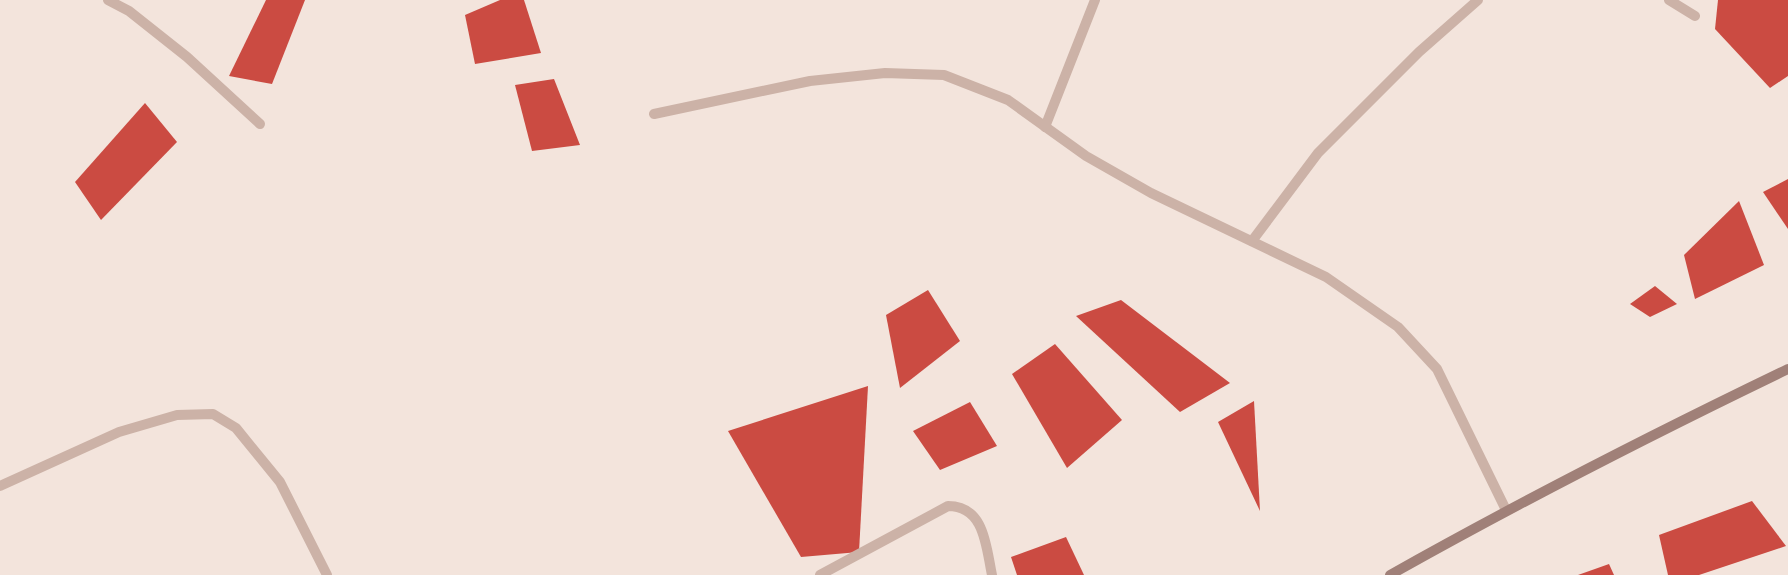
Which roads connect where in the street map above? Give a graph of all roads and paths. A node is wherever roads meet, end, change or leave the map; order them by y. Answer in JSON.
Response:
{"nodes":[{"id":1,"x":108,"y":0,"type":"edge"},
{"id":2,"x":1095,"y":0,"type":"edge"},
{"id":3,"x":1478,"y":0,"type":"edge"},
{"id":4,"x":1669,"y":0,"type":"edge"},
{"id":5,"x":1695,"y":16,"type":"dead end"},
{"id":6,"x":654,"y":114,"type":"dead end"},
{"id":7,"x":260,"y":124,"type":"dead end"},
{"id":8,"x":1045,"y":127,"type":"junction"},
{"id":9,"x":1252,"y":241,"type":"junction"},
{"id":10,"x":1788,"y":369,"type":"edge"},
{"id":11,"x":0,"y":486,"type":"edge"},
{"id":12,"x":1506,"y":510,"type":"junction"},
{"id":13,"x":327,"y":575,"type":"edge"},
{"id":14,"x":820,"y":575,"type":"edge"},
{"id":15,"x":992,"y":575,"type":"edge"},
{"id":16,"x":1390,"y":575,"type":"edge"}],
"edges":[{"from":1,"to":7,"type":"street"},
{"from":2,"to":8,"type":"street"},
{"from":3,"to":9,"type":"street"},
{"from":4,"to":5,"type":"street"},
{"from":6,"to":8,"type":"street"},
{"from":8,"to":9,"type":"street"},
{"from":9,"to":12,"type":"street"},
{"from":10,"to":12,"type":"main road"},
{"from":11,"to":13,"type":"street"},
{"from":12,"to":16,"type":"main road"},
{"from":14,"to":15,"type":"street"}]}
